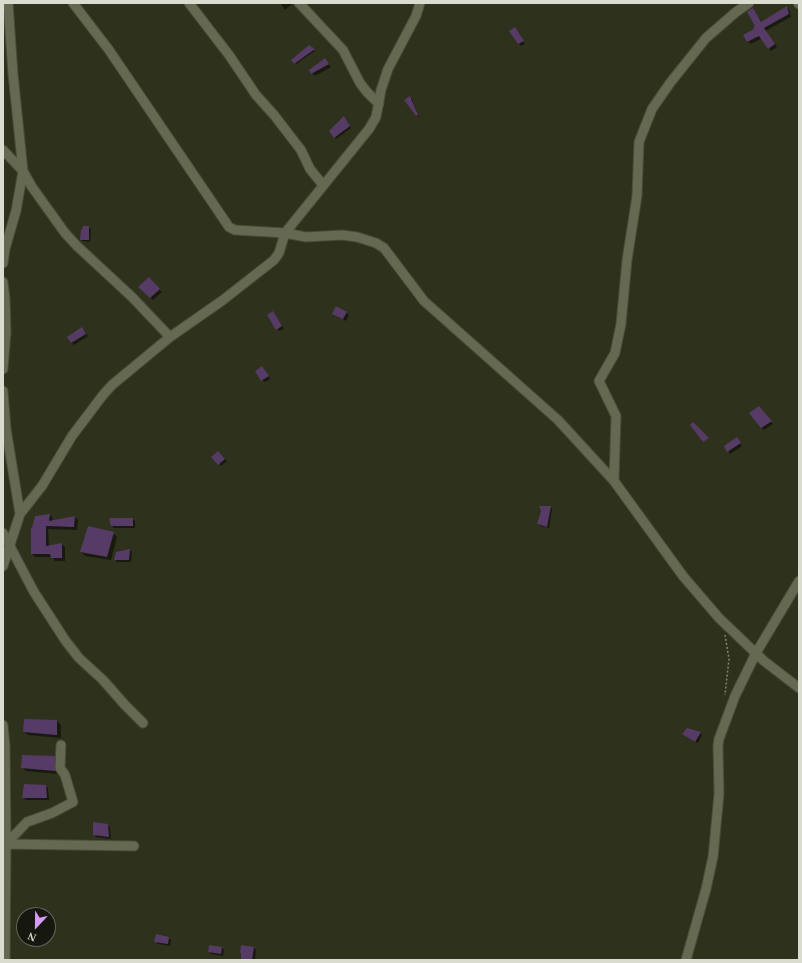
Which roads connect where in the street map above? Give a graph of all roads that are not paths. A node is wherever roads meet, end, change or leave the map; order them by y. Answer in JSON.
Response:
{"nodes":[{"id":1,"x":8,"y":3,"type":"edge"},
{"id":2,"x":73,"y":3,"type":"edge"},
{"id":3,"x":189,"y":3,"type":"edge"},
{"id":4,"x":420,"y":3,"type":"edge"},
{"id":5,"x":749,"y":3,"type":"edge"},
{"id":6,"x":302,"y":4,"type":"edge"},
{"id":7,"x":379,"y":104,"type":"junction"},
{"id":8,"x":3,"y":150,"type":"edge"},
{"id":9,"x":23,"y":171,"type":"junction"},
{"id":10,"x":323,"y":185,"type":"junction"},
{"id":11,"x":285,"y":233,"type":"junction"},
{"id":12,"x":3,"y":263,"type":"edge"},
{"id":13,"x":3,"y":282,"type":"edge"},
{"id":14,"x":170,"y":336,"type":"junction"},
{"id":15,"x":3,"y":369,"type":"edge"},
{"id":16,"x":3,"y":391,"type":"edge"},
{"id":17,"x":614,"y":481,"type":"junction"},
{"id":18,"x":20,"y":514,"type":"junction"},
{"id":19,"x":3,"y":533,"type":"edge"},
{"id":20,"x":9,"y":546,"type":"junction"},
{"id":21,"x":3,"y":566,"type":"edge"},
{"id":22,"x":799,"y":581,"type":"edge"},
{"id":23,"x":756,"y":653,"type":"junction"},
{"id":24,"x":799,"y":688,"type":"edge"},
{"id":25,"x":143,"y":723,"type":"dead end"},
{"id":26,"x":3,"y":725,"type":"edge"},
{"id":27,"x":61,"y":746,"type":"dead end"},
{"id":28,"x":134,"y":846,"type":"dead end"},
{"id":29,"x":5,"y":849,"type":"edge"},
{"id":30,"x":5,"y":960,"type":"edge"},
{"id":31,"x":686,"y":960,"type":"edge"}],
"edges":[{"from":1,"to":9,"type":"street"},
{"from":2,"to":11,"type":"street"},
{"from":3,"to":10,"type":"street"},
{"from":4,"to":7,"type":"street"},
{"from":5,"to":17,"type":"street"},
{"from":6,"to":7,"type":"street"},
{"from":7,"to":10,"type":"street"},
{"from":8,"to":9,"type":"street"},
{"from":9,"to":12,"type":"street"},
{"from":9,"to":14,"type":"street"},
{"from":10,"to":11,"type":"street"},
{"from":11,"to":14,"type":"street"},
{"from":11,"to":17,"type":"street"},
{"from":13,"to":15,"type":"street"},
{"from":14,"to":18,"type":"street"},
{"from":16,"to":18,"type":"street"},
{"from":17,"to":23,"type":"street"},
{"from":18,"to":20,"type":"street"},
{"from":19,"to":20,"type":"street"},
{"from":20,"to":21,"type":"street"},
{"from":20,"to":25,"type":"street"},
{"from":22,"to":23,"type":"street"},
{"from":23,"to":24,"type":"street"},
{"from":23,"to":31,"type":"street"},
{"from":26,"to":29,"type":"street"},
{"from":27,"to":29,"type":"street"},
{"from":28,"to":29,"type":"street"},
{"from":29,"to":30,"type":"street"}]}
